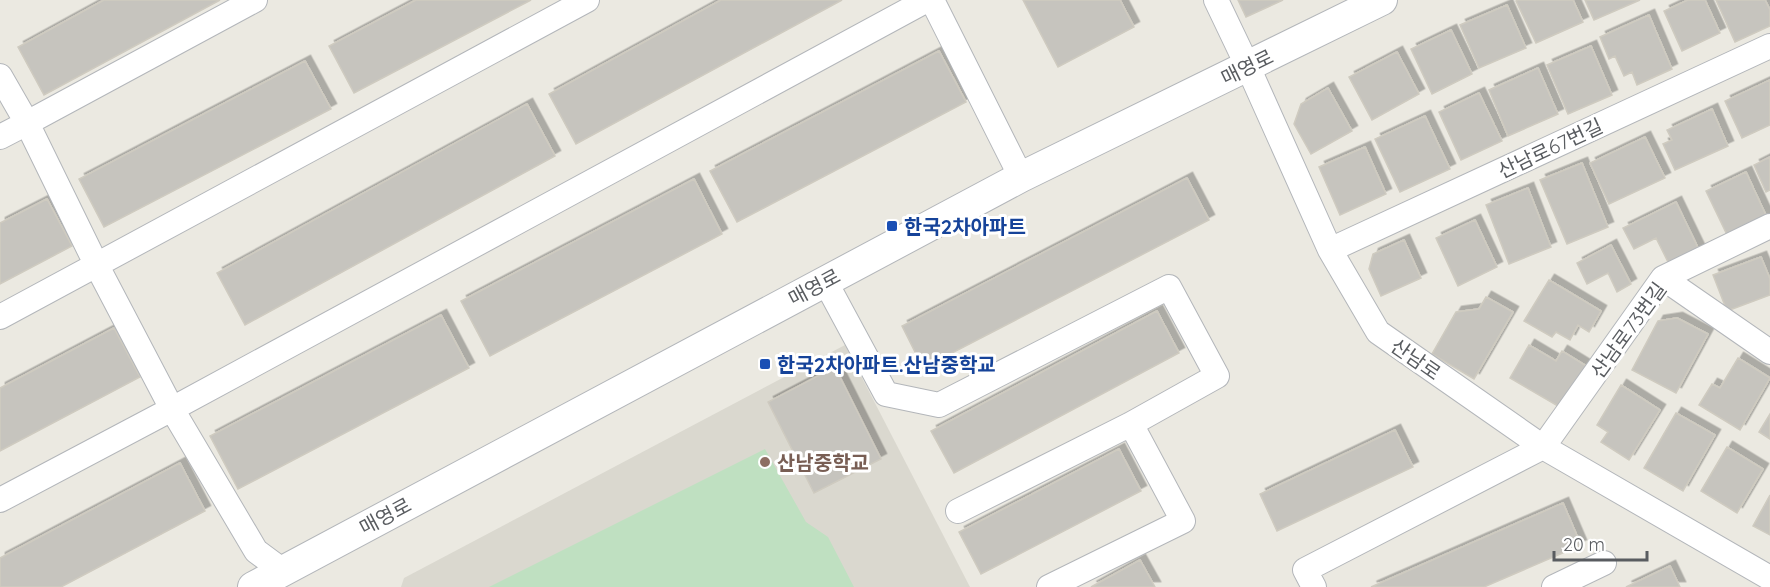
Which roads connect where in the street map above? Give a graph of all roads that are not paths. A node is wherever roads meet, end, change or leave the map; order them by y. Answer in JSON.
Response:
{"nodes":[{"id":1,"x":255,"y":0,"type":"edge"},
{"id":2,"x":587,"y":0,"type":"edge"},
{"id":3,"x":927,"y":0,"type":"edge"},
{"id":4,"x":932,"y":0,"type":"edge"},
{"id":5,"x":1216,"y":0,"type":"edge"},
{"id":6,"x":1382,"y":0,"type":"edge"},
{"id":7,"x":1770,"y":46,"type":"edge"},
{"id":8,"x":1248,"y":67,"type":"junction"},
{"id":9,"x":0,"y":76,"type":"edge"},
{"id":10,"x":27,"y":123,"type":"junction"},
{"id":11,"x":0,"y":137,"type":"edge"},
{"id":12,"x":1021,"y":177,"type":"junction"},
{"id":13,"x":1770,"y":226,"type":"edge"},
{"id":14,"x":1330,"y":250,"type":"junction"},
{"id":15,"x":96,"y":264,"type":"junction"},
{"id":16,"x":1664,"y":278,"type":"junction"},
{"id":17,"x":825,"y":281,"type":"junction"},
{"id":18,"x":0,"y":317,"type":"edge"},
{"id":19,"x":1770,"y":352,"type":"edge"},
{"id":20,"x":172,"y":410,"type":"junction"},
{"id":21,"x":1131,"y":424,"type":"junction"},
{"id":22,"x":1543,"y":447,"type":"junction"},
{"id":23,"x":0,"y":500,"type":"edge"},
{"id":24,"x":958,"y":511,"type":"dead end"},
{"id":25,"x":1604,"y":563,"type":"dead end"},
{"id":26,"x":1770,"y":578,"type":"edge"},
{"id":27,"x":287,"y":579,"type":"edge"},
{"id":28,"x":252,"y":587,"type":"edge"},
{"id":29,"x":1049,"y":587,"type":"edge"},
{"id":30,"x":1314,"y":587,"type":"edge"},
{"id":31,"x":1554,"y":587,"type":"edge"}],
"edges":[{"from":1,"to":10,"type":"street"},
{"from":2,"to":15,"type":"street"},
{"from":3,"to":20,"type":"street"},
{"from":4,"to":12,"type":"street"},
{"from":5,"to":8,"type":"street","name":"산남로"},
{"from":6,"to":8,"type":"street","name":"매영로"},
{"from":7,"to":14,"type":"street","name":"산남로67번길"},
{"from":8,"to":12,"type":"street","name":"매영로"},
{"from":8,"to":14,"type":"street","name":"산남로"},
{"from":9,"to":10,"type":"street"},
{"from":10,"to":11,"type":"street"},
{"from":10,"to":15,"type":"street"},
{"from":12,"to":17,"type":"street","name":"매영로"},
{"from":13,"to":16,"type":"street","name":"산남로73번길"},
{"from":14,"to":22,"type":"street","name":"산남로"},
{"from":15,"to":18,"type":"street"},
{"from":15,"to":20,"type":"street"},
{"from":16,"to":19,"type":"street"},
{"from":16,"to":22,"type":"street","name":"산남로73번길"},
{"from":17,"to":21,"type":"street"},
{"from":17,"to":27,"type":"street","name":"매영로"},
{"from":20,"to":23,"type":"street"},
{"from":20,"to":27,"type":"street"},
{"from":21,"to":24,"type":"street"},
{"from":21,"to":29,"type":"street"},
{"from":22,"to":26,"type":"street","name":"산남로"},
{"from":22,"to":30,"type":"street"},
{"from":25,"to":31,"type":"street"},
{"from":27,"to":28,"type":"street","name":"매영로"}]}
